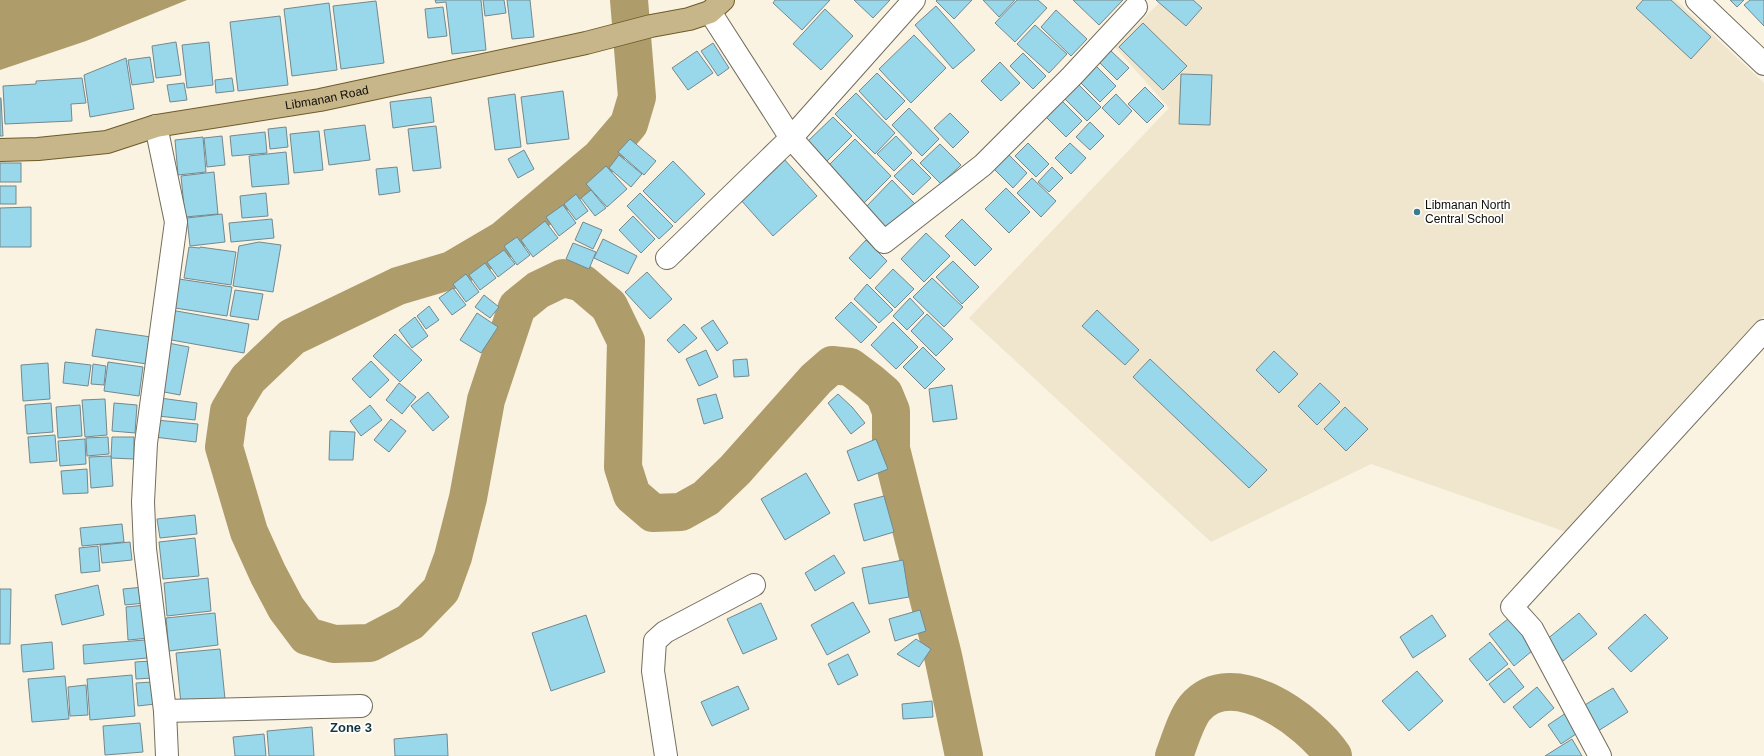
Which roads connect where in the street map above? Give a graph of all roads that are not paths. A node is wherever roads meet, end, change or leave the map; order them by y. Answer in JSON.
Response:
{"nodes":[{"id":1,"x":914,"y":0,"type":"edge"},
{"id":2,"x":1697,"y":0,"type":"edge"},
{"id":3,"x":716,"y":6,"type":"edge"},
{"id":4,"x":1136,"y":7,"type":"dead end"},
{"id":5,"x":1764,"y":64,"type":"edge"},
{"id":6,"x":156,"y":126,"type":"junction"},
{"id":7,"x":791,"y":138,"type":"junction"},
{"id":8,"x":0,"y":150,"type":"edge"},
{"id":9,"x":667,"y":258,"type":"dead end"},
{"id":10,"x":1764,"y":331,"type":"edge"},
{"id":11,"x":754,"y":585,"type":"dead end"},
{"id":12,"x":361,"y":706,"type":"dead end"},
{"id":13,"x":165,"y":711,"type":"junction"},
{"id":14,"x":167,"y":756,"type":"edge"},
{"id":15,"x":666,"y":756,"type":"edge"},
{"id":16,"x":1600,"y":756,"type":"edge"}],
"edges":[{"from":1,"to":7,"type":"street"},
{"from":2,"to":5,"type":"street"},
{"from":3,"to":6,"type":"main road","name":"Libmanan Road"},
{"from":3,"to":7,"type":"street"},
{"from":4,"to":7,"type":"street"},
{"from":6,"to":8,"type":"main road","name":"Libmanan Road"},
{"from":6,"to":13,"type":"street"},
{"from":7,"to":9,"type":"street"},
{"from":10,"to":16,"type":"street"},
{"from":11,"to":15,"type":"street"},
{"from":12,"to":13,"type":"street"},
{"from":13,"to":14,"type":"street"}]}
